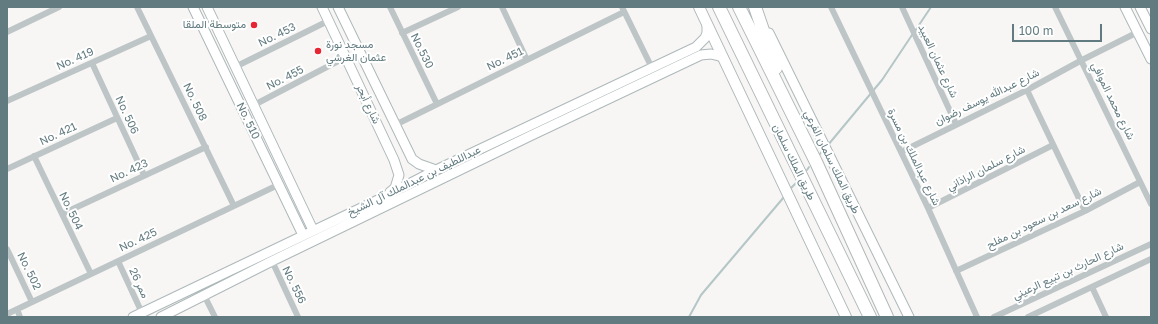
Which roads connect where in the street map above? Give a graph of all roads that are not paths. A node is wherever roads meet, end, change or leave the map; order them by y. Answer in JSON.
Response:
{"nodes":[{"id":1,"x":60,"y":7,"type":"edge"},
{"id":2,"x":137,"y":7,"type":"edge"},
{"id":3,"x":193,"y":7,"type":"edge"},
{"id":4,"x":207,"y":7,"type":"edge"},
{"id":5,"x":322,"y":7,"type":"edge"},
{"id":6,"x":338,"y":7,"type":"edge"},
{"id":7,"x":390,"y":7,"type":"edge"},
{"id":8,"x":458,"y":7,"type":"edge"},
{"id":9,"x":502,"y":7,"type":"edge"},
{"id":10,"x":699,"y":7,"type":"edge"},
{"id":11,"x":719,"y":7,"type":"edge"},
{"id":12,"x":739,"y":7,"type":"edge"},
{"id":13,"x":755,"y":7,"type":"edge"},
{"id":14,"x":831,"y":7,"type":"edge"},
{"id":15,"x":902,"y":7,"type":"edge"},
{"id":16,"x":1055,"y":7,"type":"edge"},
{"id":17,"x":1126,"y":7,"type":"edge"},
{"id":18,"x":1140,"y":7,"type":"edge"},
{"id":19,"x":623,"y":10,"type":"edge"},
{"id":20,"x":328,"y":21,"type":"junction"},
{"id":21,"x":707,"y":24,"type":"junction"},
{"id":22,"x":1151,"y":29,"type":"edge"},
{"id":23,"x":7,"y":32,"type":"edge"},
{"id":24,"x":1138,"y":32,"type":"junction"},
{"id":25,"x":402,"y":33,"type":"junction"},
{"id":26,"x":151,"y":36,"type":"junction"},
{"id":27,"x":696,"y":47,"type":"junction"},
{"id":28,"x":701,"y":55,"type":"junction"},
{"id":29,"x":723,"y":57,"type":"junction"},
{"id":30,"x":346,"y":58,"type":"junction"},
{"id":31,"x":527,"y":60,"type":"junction"},
{"id":32,"x":1082,"y":60,"type":"junction"},
{"id":33,"x":1151,"y":60,"type":"edge"},
{"id":34,"x":92,"y":63,"type":"junction"},
{"id":35,"x":235,"y":66,"type":"junction"},
{"id":36,"x":652,"y":68,"type":"junction"},
{"id":37,"x":1026,"y":90,"type":"junction"},
{"id":38,"x":7,"y":101,"type":"edge"},
{"id":39,"x":437,"y":104,"type":"junction"},
{"id":40,"x":254,"y":105,"type":"junction"},
{"id":41,"x":117,"y":118,"type":"junction"},
{"id":42,"x":795,"y":122,"type":"junction"},
{"id":43,"x":956,"y":124,"type":"junction"},
{"id":44,"x":395,"y":125,"type":"junction"},
{"id":45,"x":1052,"y":145,"type":"junction"},
{"id":46,"x":206,"y":148,"type":"junction"},
{"id":47,"x":407,"y":150,"type":"junction"},
{"id":48,"x":901,"y":152,"type":"junction"},
{"id":49,"x":34,"y":156,"type":"junction"},
{"id":50,"x":394,"y":160,"type":"junction"},
{"id":51,"x":816,"y":162,"type":"junction"},
{"id":52,"x":7,"y":169,"type":"edge"},
{"id":53,"x":436,"y":170,"type":"junction"},
{"id":54,"x":144,"y":175,"type":"junction"},
{"id":55,"x":1140,"y":182,"type":"junction"},
{"id":56,"x":278,"y":185,"type":"junction"},
{"id":57,"x":382,"y":198,"type":"junction"},
{"id":58,"x":1151,"y":204,"type":"edge"},
{"id":59,"x":234,"y":206,"type":"junction"},
{"id":60,"x":928,"y":208,"type":"junction"},
{"id":61,"x":1085,"y":211,"type":"junction"},
{"id":62,"x":62,"y":214,"type":"junction"},
{"id":63,"x":308,"y":220,"type":"junction"},
{"id":64,"x":298,"y":225,"type":"junction"},
{"id":65,"x":313,"y":230,"type":"junction"},
{"id":66,"x":302,"y":235,"type":"junction"},
{"id":67,"x":1151,"y":244,"type":"edge"},
{"id":68,"x":7,"y":250,"type":"edge"},
{"id":69,"x":1151,"y":259,"type":"edge"},
{"id":70,"x":118,"y":261,"type":"junction"},
{"id":71,"x":272,"y":261,"type":"junction"},
{"id":72,"x":956,"y":272,"type":"junction"},
{"id":73,"x":91,"y":274,"type":"junction"},
{"id":74,"x":1092,"y":287,"type":"junction"},
{"id":75,"x":204,"y":295,"type":"junction"},
{"id":76,"x":32,"y":302,"type":"junction"},
{"id":77,"x":17,"y":309,"type":"junction"},
{"id":78,"x":142,"y":313,"type":"junction"},
{"id":79,"x":7,"y":314,"type":"edge"},
{"id":80,"x":20,"y":317,"type":"edge"},
{"id":81,"x":133,"y":317,"type":"edge"},
{"id":82,"x":161,"y":317,"type":"edge"},
{"id":83,"x":215,"y":317,"type":"edge"},
{"id":84,"x":298,"y":317,"type":"edge"},
{"id":85,"x":846,"y":317,"type":"edge"},
{"id":86,"x":870,"y":317,"type":"edge"},
{"id":87,"x":887,"y":317,"type":"edge"},
{"id":88,"x":894,"y":317,"type":"edge"},
{"id":89,"x":909,"y":317,"type":"edge"},
{"id":90,"x":976,"y":317,"type":"edge"},
{"id":91,"x":994,"y":317,"type":"edge"},
{"id":92,"x":1028,"y":317,"type":"edge"},
{"id":93,"x":1106,"y":317,"type":"edge"}],
"edges":[{"from":1,"to":23,"type":"street"},
{"from":2,"to":26,"type":"street","name":"No. 508"},
{"from":3,"to":56,"type":"street","name":"No. 510"},
{"from":4,"to":35,"type":"street","name":"No. 510"},
{"from":5,"to":20,"type":"street","name":"شارع أبحر"},
{"from":6,"to":44,"type":"street","name":"شارع أبحر"},
{"from":7,"to":25,"type":"street","name":"No.530"},
{"from":8,"to":25,"type":"street"},
{"from":9,"to":31,"type":"street"},
{"from":10,"to":21,"type":"main road"},
{"from":11,"to":86,"type":"highway","name":"طريق الملك سلمان"},
{"from":12,"to":42,"type":"highway","name":"طريق الملك سلمان"},
{"from":13,"to":42,"type":"highway"},
{"from":13,"to":89,"type":"street","name":"طريق الملك سلمان الفرعي"},
{"from":14,"to":48,"type":"street","name":"شارع عبدالملك بن مسرة"},
{"from":15,"to":43,"type":"street","name":"شارع عثمان العبيد"},
{"from":16,"to":32,"type":"street","name":"شارع محمد الموافي"},
{"from":17,"to":24,"type":"street"},
{"from":18,"to":22,"type":"street"},
{"from":19,"to":31,"type":"street","name":"No. 451"},
{"from":19,"to":36,"type":"street"},
{"from":20,"to":30,"type":"street","name":"شارع أبحر"},
{"from":20,"to":35,"type":"street","name":"No. 453"},
{"from":21,"to":27,"type":"street"},
{"from":21,"to":29,"type":"main road"},
{"from":24,"to":32,"type":"street","name":"شارع عبدالله يوسف رضوان"},
{"from":24,"to":33,"type":"street"},
{"from":25,"to":39,"type":"street","name":"No.530"},
{"from":26,"to":34,"type":"street","name":"No. 419"},
{"from":26,"to":46,"type":"street","name":"No. 508"},
{"from":27,"to":28,"type":"street"},
{"from":27,"to":36,"type":"street","name":"عبداللطيف بن عبدالملك آل الشيخ"},
{"from":28,"to":29,"type":"street"},
{"from":28,"to":71,"type":"street","name":"عبداللطيف بن عبدالملك آل الشيخ"},
{"from":29,"to":85,"type":"main road"},
{"from":30,"to":40,"type":"street","name":"No. 455"},
{"from":30,"to":50,"type":"street","name":"شارع أبحر"},
{"from":31,"to":39,"type":"street","name":"No. 451"},
{"from":32,"to":37,"type":"street","name":"شارع عبدالله يوسف رضوان"},
{"from":32,"to":55,"type":"street","name":"شارع محمد الموافي"},
{"from":34,"to":38,"type":"street","name":"No. 419"},
{"from":34,"to":41,"type":"street","name":"No. 506"},
{"from":35,"to":40,"type":"street","name":"No. 510"},
{"from":36,"to":53,"type":"street","name":"عبداللطيف بن عبدالملك آل الشيخ"},
{"from":37,"to":43,"type":"street","name":"شارع عبدالله يوسف رضوان"},
{"from":37,"to":45,"type":"street"},
{"from":39,"to":44,"type":"street","name":"No. 451"},
{"from":40,"to":63,"type":"street","name":"No. 510"},
{"from":41,"to":49,"type":"street","name":"No. 421"},
{"from":41,"to":54,"type":"street","name":"No. 506"},
{"from":42,"to":51,"type":"highway","name":"طريق الملك سلمان"},
{"from":43,"to":48,"type":"street","name":"شارع عبدالله يوسف رضوان"},
{"from":44,"to":47,"type":"street","name":"شارع أبحر"},
{"from":45,"to":60,"type":"street","name":"شارع سلمان الراذاني"},
{"from":45,"to":61,"type":"street"},
{"from":46,"to":54,"type":"street","name":"No. 423"},
{"from":46,"to":59,"type":"street","name":"No. 508"},
{"from":47,"to":50,"type":"street"},
{"from":47,"to":53,"type":"street","name":"شارع أبحر"},
{"from":48,"to":60,"type":"street","name":"شارع عبدالملك بن مسرة"},
{"from":49,"to":52,"type":"street","name":"No. 421"},
{"from":49,"to":62,"type":"street","name":"No. 504"},
{"from":50,"to":57,"type":"street","name":"شارع أبحر"},
{"from":51,"to":87,"type":"highway","name":"طريق الملك سلمان"},
{"from":51,"to":88,"type":"highway"},
{"from":53,"to":57,"type":"street","name":"عبداللطيف بن عبدالملك آل الشيخ"},
{"from":54,"to":62,"type":"street","name":"No. 423"},
{"from":55,"to":58,"type":"street","name":"شارع محمد الموافي"},
{"from":55,"to":61,"type":"street","name":"شارع سعد بن سعود بن مفلح"},
{"from":56,"to":59,"type":"street","name":"No. 425"},
{"from":56,"to":64,"type":"street","name":"No. 510"},
{"from":57,"to":65,"type":"street","name":"عبداللطيف بن عبدالملك آل الشيخ"},
{"from":59,"to":70,"type":"street","name":"No. 425"},
{"from":60,"to":72,"type":"street","name":"شارع عبدالملك بن مسرة"},
{"from":61,"to":72,"type":"street","name":"شارع سعد بن سعود بن مفلح"},
{"from":62,"to":73,"type":"street","name":"No. 504"},
{"from":63,"to":64,"type":"street"},
{"from":63,"to":65,"type":"street","name":"No. 510"},
{"from":64,"to":66,"type":"street","name":"No. 510"},
{"from":65,"to":66,"type":"street","name":"عبداللطيف بن عبدالملك آل الشيخ"},
{"from":66,"to":78,"type":"street","name":"عبداللطيف بن عبدالملك آل الشيخ"},
{"from":67,"to":91,"type":"street","name":"شارع الحارث بن تبيع الرعيني"},
{"from":68,"to":76,"type":"street","name":"No. 502"},
{"from":69,"to":74,"type":"street"},
{"from":70,"to":73,"type":"street","name":"No. 425"},
{"from":70,"to":78,"type":"street","name":"ممر 26"},
{"from":71,"to":75,"type":"street","name":"عبداللطيف بن عبدالملك آل الشيخ"},
{"from":71,"to":84,"type":"street","name":"No. 556"},
{"from":72,"to":90,"type":"street","name":"شارع عبدالملك بن مسرة"},
{"from":73,"to":76,"type":"street","name":"No. 425"},
{"from":74,"to":92,"type":"street"},
{"from":74,"to":93,"type":"street"},
{"from":75,"to":82,"type":"street","name":"عبداللطيف بن عبدالملك آل الشيخ"},
{"from":75,"to":83,"type":"street"},
{"from":76,"to":77,"type":"street","name":"No. 425"},
{"from":77,"to":79,"type":"street","name":"No. 425"},
{"from":77,"to":80,"type":"street"},
{"from":78,"to":81,"type":"street","name":"عبداللطيف بن عبدالملك آل الشيخ"}]}
